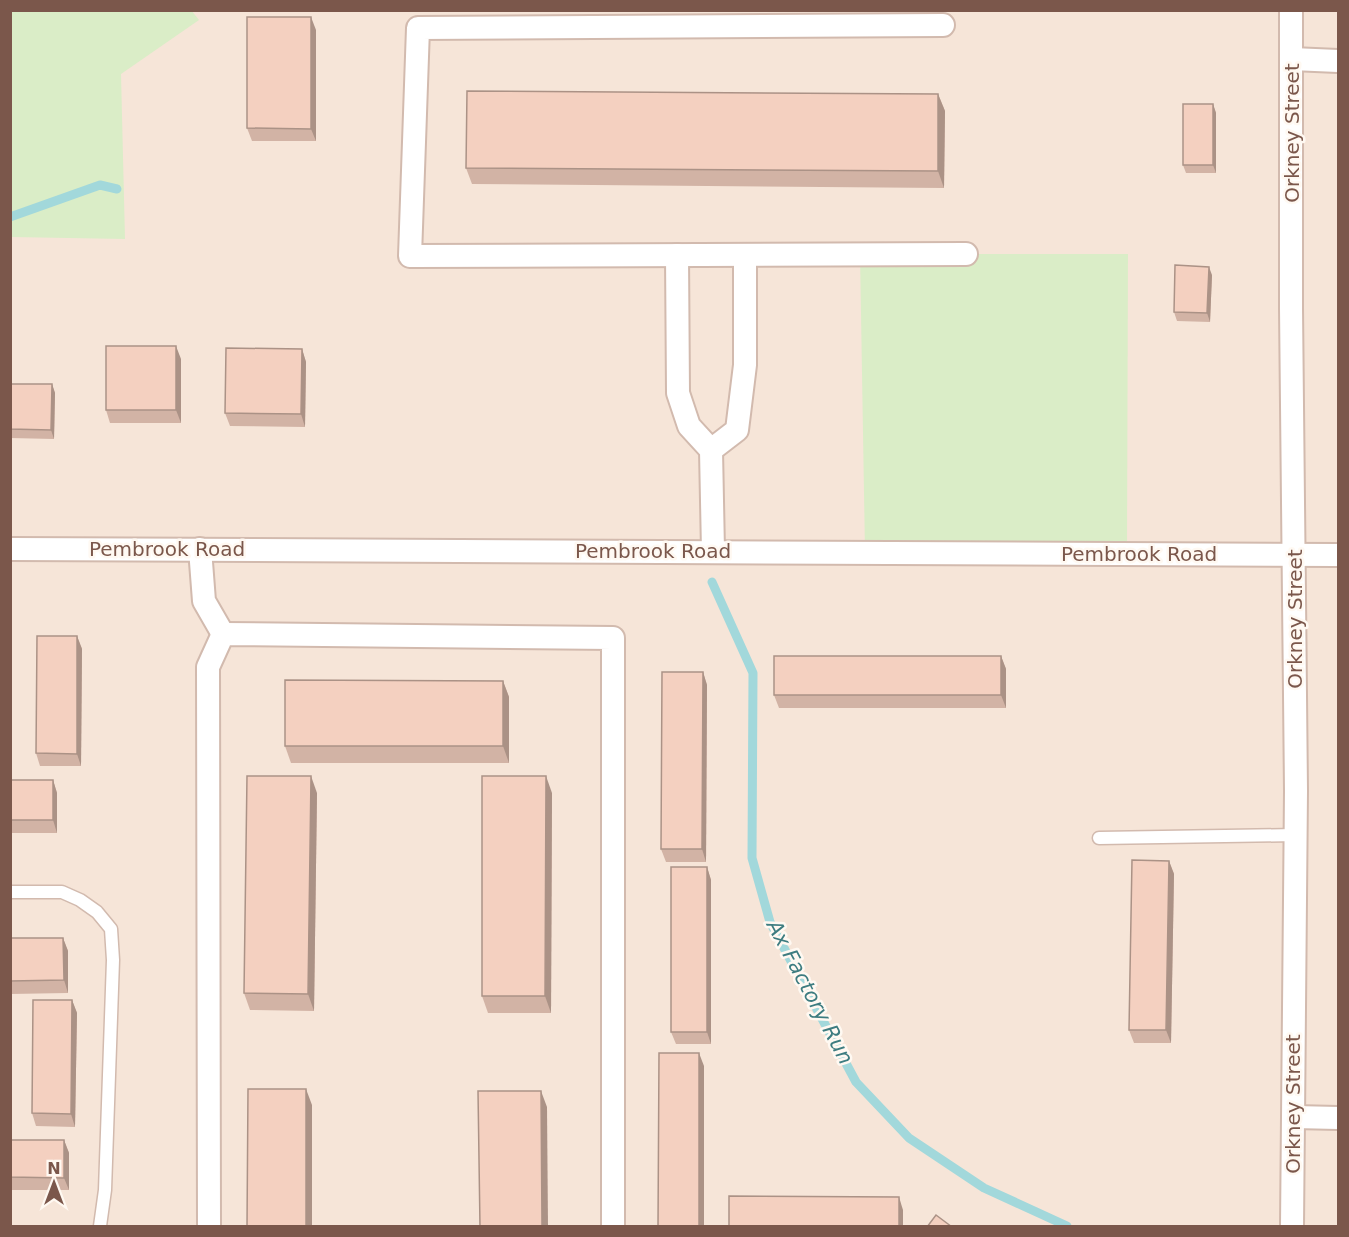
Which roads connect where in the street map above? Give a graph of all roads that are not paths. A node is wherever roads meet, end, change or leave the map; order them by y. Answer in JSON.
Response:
{"nodes":[{"id":1,"x":1291,"y":10,"type":"edge"},
{"id":2,"x":944,"y":26,"type":"dead end"},
{"id":3,"x":1292,"y":59,"type":"junction"},
{"id":4,"x":1338,"y":62,"type":"edge"},
{"id":5,"x":966,"y":254,"type":"dead end"},
{"id":6,"x":677,"y":255,"type":"junction"},
{"id":7,"x":745,"y":255,"type":"junction"},
{"id":8,"x":711,"y":450,"type":"junction"},
{"id":9,"x":10,"y":549,"type":"edge"},
{"id":10,"x":200,"y":549,"type":"junction"},
{"id":11,"x":713,"y":551,"type":"junction"},
{"id":12,"x":1295,"y":555,"type":"junction"},
{"id":13,"x":1338,"y":555,"type":"edge"},
{"id":14,"x":223,"y":634,"type":"junction"},
{"id":15,"x":1295,"y":835,"type":"junction"},
{"id":16,"x":1099,"y":838,"type":"dead end"},
{"id":17,"x":10,"y":892,"type":"edge"},
{"id":18,"x":1294,"y":1118,"type":"junction"},
{"id":19,"x":1338,"y":1118,"type":"edge"},
{"id":20,"x":100,"y":1227,"type":"edge"},
{"id":21,"x":209,"y":1227,"type":"edge"},
{"id":22,"x":613,"y":1227,"type":"edge"},
{"id":23,"x":1292,"y":1227,"type":"edge"}],
"edges":[{"from":1,"to":3,"type":"street","name":"Orkney Street"},
{"from":2,"to":6,"type":"street"},
{"from":3,"to":4,"type":"street"},
{"from":3,"to":12,"type":"street","name":"Orkney Street"},
{"from":5,"to":7,"type":"street"},
{"from":6,"to":7,"type":"street"},
{"from":6,"to":8,"type":"street"},
{"from":7,"to":8,"type":"street"},
{"from":8,"to":11,"type":"street"},
{"from":9,"to":10,"type":"street","name":"Pembrook Road"},
{"from":10,"to":11,"type":"street","name":"Pembrook Road"},
{"from":10,"to":14,"type":"street"},
{"from":11,"to":12,"type":"street","name":"Pembrook Road"},
{"from":12,"to":13,"type":"street","name":"Pembrook Road"},
{"from":12,"to":15,"type":"street","name":"Orkney Street"},
{"from":14,"to":21,"type":"street"},
{"from":14,"to":22,"type":"street"},
{"from":15,"to":16,"type":"lane"},
{"from":15,"to":18,"type":"street","name":"Orkney Street"},
{"from":17,"to":20,"type":"lane"},
{"from":18,"to":19,"type":"street"},
{"from":18,"to":23,"type":"street","name":"Orkney Street"}]}
